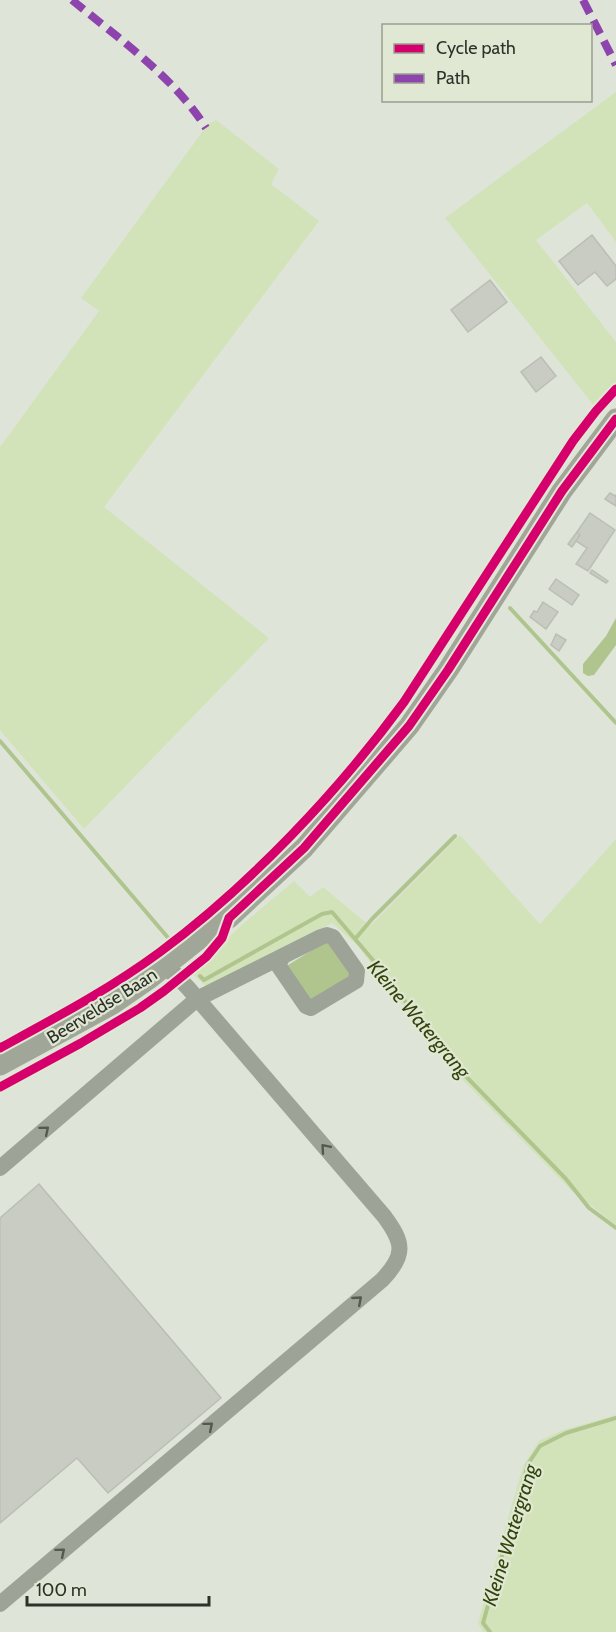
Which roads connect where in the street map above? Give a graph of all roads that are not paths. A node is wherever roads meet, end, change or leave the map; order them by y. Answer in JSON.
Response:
{"nodes":[{"id":1,"x":616,"y":419,"type":"edge"},
{"id":2,"x":283,"y":956,"type":"junction"},
{"id":3,"x":169,"y":971,"type":"junction"},
{"id":4,"x":197,"y":999,"type":"junction"},
{"id":5,"x":0,"y":1065,"type":"edge"},
{"id":6,"x":0,"y":1078,"type":"edge"},
{"id":7,"x":0,"y":1168,"type":"edge"},
{"id":8,"x":0,"y":1604,"type":"edge"}],
"edges":[{"from":1,"to":3,"type":"main road","name":"Beerveldse Baan"},
{"from":2,"to":2,"type":"lane"},
{"from":2,"to":4,"type":"lane"},
{"from":3,"to":4,"type":"lane"},
{"from":3,"to":5,"type":"main road","name":"Beerveldse Baan"},
{"from":3,"to":6,"type":"main road","name":"Beerveldse Baan"},
{"from":7,"to":4,"type":"lane","one_way":true},
{"from":8,"to":4,"type":"lane","one_way":true}]}
